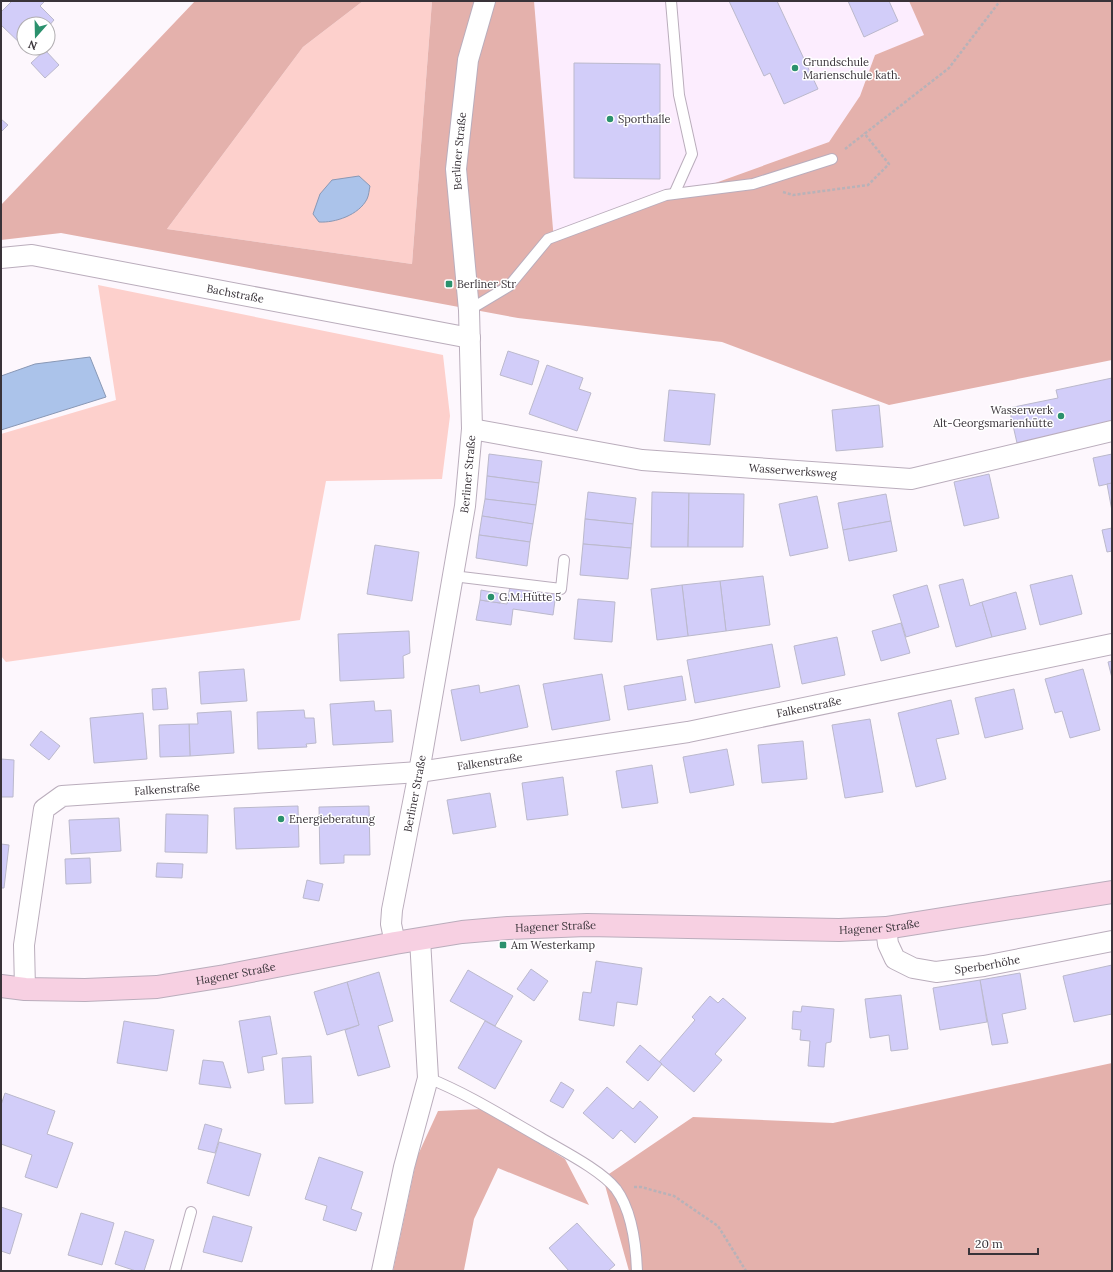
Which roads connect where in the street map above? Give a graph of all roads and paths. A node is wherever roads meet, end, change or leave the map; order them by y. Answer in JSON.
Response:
{"nodes":[{"id":1,"x":485,"y":1,"type":"edge"},
{"id":2,"x":671,"y":1,"type":"edge"},
{"id":3,"x":1000,"y":1,"type":"edge"},
{"id":4,"x":864,"y":133,"type":"junction"},
{"id":5,"x":832,"y":159,"type":"joint"},
{"id":6,"x":753,"y":184,"type":"junction"},
{"id":7,"x":675,"y":192,"type":"junction"},
{"id":8,"x":1,"y":258,"type":"edge"},
{"id":9,"x":469,"y":310,"type":"junction"},
{"id":10,"x":470,"y":338,"type":"junction"},
{"id":11,"x":472,"y":429,"type":"junction"},
{"id":12,"x":1112,"y":431,"type":"edge"},
{"id":13,"x":564,"y":560,"type":"dead end"},
{"id":14,"x":453,"y":576,"type":"junction"},
{"id":15,"x":1112,"y":644,"type":"edge"},
{"id":16,"x":419,"y":772,"type":"junction"},
{"id":17,"x":1112,"y":892,"type":"edge"},
{"id":18,"x":886,"y":928,"type":"junction"},
{"id":19,"x":420,"y":939,"type":"junction"},
{"id":20,"x":1112,"y":941,"type":"edge"},
{"id":21,"x":395,"y":943,"type":"junction"},
{"id":22,"x":1,"y":986,"type":"edge"},
{"id":23,"x":25,"y":989,"type":"junction"},
{"id":24,"x":428,"y":1078,"type":"junction"},
{"id":25,"x":616,"y":1189,"type":"junction"},
{"id":26,"x":191,"y":1212,"type":"dead end"},
{"id":27,"x":175,"y":1271,"type":"edge"},
{"id":28,"x":382,"y":1271,"type":"edge"},
{"id":29,"x":637,"y":1271,"type":"edge"},
{"id":30,"x":746,"y":1271,"type":"edge"}],
"edges":[{"from":1,"to":9,"type":"street","name":"Berliner Straße"},
{"from":2,"to":7,"type":"lane"},
{"from":3,"to":4,"type":"path"},
{"from":4,"to":5,"type":"path"},
{"from":4,"to":6,"type":"path"},
{"from":5,"to":6,"type":"lane"},
{"from":6,"to":7,"type":"lane"},
{"from":7,"to":9,"type":"lane"},
{"from":8,"to":10,"type":"street","name":"Bachstraße"},
{"from":9,"to":10,"type":"street","name":"Berliner Straße"},
{"from":10,"to":11,"type":"street","name":"Berliner Straße"},
{"from":11,"to":12,"type":"street","name":"Wasserwerksweg"},
{"from":11,"to":14,"type":"street","name":"Berliner Straße"},
{"from":13,"to":14,"type":"lane"},
{"from":14,"to":16,"type":"street","name":"Berliner Straße"},
{"from":15,"to":16,"type":"street","name":"Falkenstraße"},
{"from":16,"to":21,"type":"street","name":"Berliner Straße"},
{"from":16,"to":23,"type":"street","name":"Falkenstraße"},
{"from":17,"to":18,"type":"main road","name":"Hagener Straße"},
{"from":18,"to":19,"type":"main road","name":"Hagener Straße"},
{"from":18,"to":20,"type":"street","name":"Sperberhöhe"},
{"from":19,"to":21,"type":"main road","name":"Hagener Straße"},
{"from":19,"to":24,"type":"street"},
{"from":21,"to":23,"type":"main road","name":"Hagener Straße"},
{"from":22,"to":23,"type":"main road","name":"Hagener Straße"},
{"from":24,"to":25,"type":"lane"},
{"from":24,"to":28,"type":"street"},
{"from":25,"to":29,"type":"lane"},
{"from":25,"to":30,"type":"path"},
{"from":26,"to":27,"type":"lane"}]}
